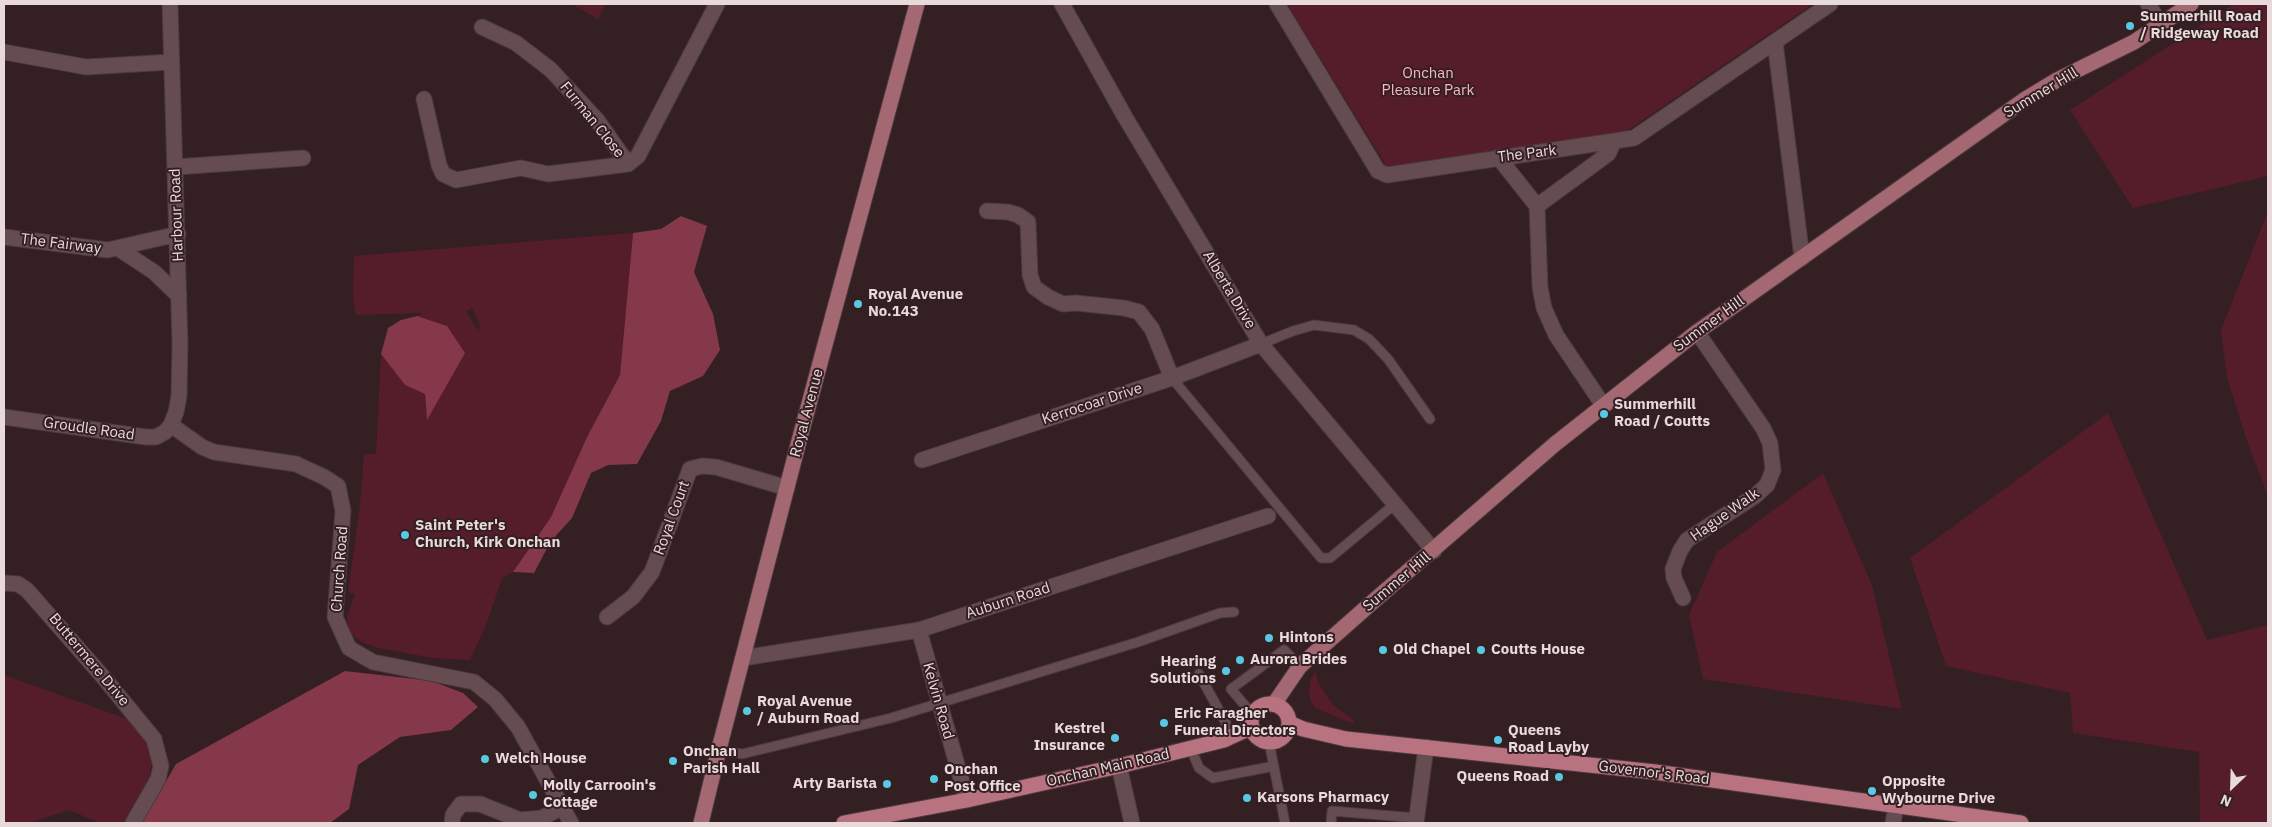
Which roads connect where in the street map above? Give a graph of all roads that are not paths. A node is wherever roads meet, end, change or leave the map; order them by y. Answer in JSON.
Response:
{"nodes":[{"id":1,"x":170,"y":4,"type":"edge"},
{"id":2,"x":718,"y":4,"type":"edge"},
{"id":3,"x":917,"y":4,"type":"edge"},
{"id":4,"x":1062,"y":4,"type":"edge"},
{"id":5,"x":1277,"y":4,"type":"edge"},
{"id":6,"x":1830,"y":4,"type":"edge"},
{"id":7,"x":2148,"y":4,"type":"edge"},
{"id":8,"x":2191,"y":4,"type":"edge"},
{"id":9,"x":2161,"y":25,"type":"junction"},
{"id":10,"x":482,"y":27,"type":"dead end"},
{"id":11,"x":1775,"y":42,"type":"junction"},
{"id":12,"x":4,"y":52,"type":"edge"},
{"id":13,"x":171,"y":62,"type":"junction"},
{"id":14,"x":424,"y":99,"type":"dead end"},
{"id":15,"x":1614,"y":142,"type":"junction"},
{"id":16,"x":1498,"y":157,"type":"junction"},
{"id":17,"x":303,"y":158,"type":"dead end"},
{"id":18,"x":628,"y":164,"type":"junction"},
{"id":19,"x":176,"y":167,"type":"junction"},
{"id":20,"x":1537,"y":206,"type":"junction"},
{"id":21,"x":987,"y":212,"type":"dead end"},
{"id":22,"x":178,"y":234,"type":"junction"},
{"id":23,"x":4,"y":237,"type":"edge"},
{"id":24,"x":119,"y":249,"type":"junction"},
{"id":25,"x":1802,"y":258,"type":"junction"},
{"id":26,"x":179,"y":296,"type":"junction"},
{"id":27,"x":1697,"y":332,"type":"junction"},
{"id":28,"x":1261,"y":344,"type":"junction"},
{"id":29,"x":1172,"y":378,"type":"junction"},
{"id":30,"x":1603,"y":405,"type":"junction"},
{"id":31,"x":4,"y":417,"type":"edge"},
{"id":32,"x":1430,"y":419,"type":"dead end"},
{"id":33,"x":171,"y":425,"type":"junction"},
{"id":34,"x":922,"y":460,"type":"dead end"},
{"id":35,"x":788,"y":488,"type":"junction"},
{"id":36,"x":1395,"y":504,"type":"junction"},
{"id":37,"x":1268,"y":516,"type":"dead end"},
{"id":38,"x":1434,"y":551,"type":"junction"},
{"id":39,"x":4,"y":582,"type":"edge"},
{"id":40,"x":1683,"y":598,"type":"dead end"},
{"id":41,"x":1234,"y":612,"type":"dead end"},
{"id":42,"x":606,"y":617,"type":"dead end"},
{"id":43,"x":919,"y":630,"type":"junction"},
{"id":44,"x":743,"y":658,"type":"junction"},
{"id":45,"x":1300,"y":666,"type":"junction"},
{"id":46,"x":1199,"y":674,"type":"dead end"},
{"id":47,"x":1274,"y":704,"type":"junction"},
{"id":48,"x":939,"y":705,"type":"junction"},
{"id":49,"x":1252,"y":721,"type":"junction"},
{"id":50,"x":1289,"y":723,"type":"junction"},
{"id":51,"x":1224,"y":740,"type":"junction"},
{"id":52,"x":1269,"y":742,"type":"junction"},
{"id":53,"x":1426,"y":746,"type":"junction"},
{"id":54,"x":718,"y":749,"type":"junction"},
{"id":55,"x":1191,"y":749,"type":"junction"},
{"id":56,"x":1119,"y":766,"type":"junction"},
{"id":57,"x":1274,"y":766,"type":"junction"},
{"id":58,"x":967,"y":800,"type":"junction"},
{"id":59,"x":1896,"y":806,"type":"junction"},
{"id":60,"x":562,"y":807,"type":"junction"},
{"id":61,"x":1416,"y":821,"type":"edge"},
{"id":62,"x":133,"y":823,"type":"edge"},
{"id":63,"x":452,"y":823,"type":"edge"},
{"id":64,"x":571,"y":823,"type":"edge"},
{"id":65,"x":701,"y":823,"type":"edge"},
{"id":66,"x":845,"y":823,"type":"edge"},
{"id":67,"x":1132,"y":823,"type":"edge"},
{"id":68,"x":1285,"y":823,"type":"edge"},
{"id":69,"x":1331,"y":823,"type":"edge"},
{"id":70,"x":1892,"y":823,"type":"edge"},
{"id":71,"x":2020,"y":823,"type":"edge"}],
"edges":[{"from":1,"to":13,"type":"street","name":"Harbour Road"},
{"from":2,"to":18,"type":"street","name":"Furman Close"},
{"from":3,"to":35,"type":"main road","name":"Royal Avenue"},
{"from":4,"to":28,"type":"street","name":"Alberta Drive"},
{"from":5,"to":16,"type":"street","name":"The Park"},
{"from":6,"to":11,"type":"street","name":"The Park"},
{"from":7,"to":9,"type":"street"},
{"from":8,"to":9,"type":"main road","name":"Summer Hill"},
{"from":9,"to":25,"type":"main road","name":"Summer Hill"},
{"from":10,"to":18,"type":"street","name":"Furman Close"},
{"from":11,"to":15,"type":"street","name":"The Park"},
{"from":11,"to":25,"type":"street"},
{"from":12,"to":13,"type":"street"},
{"from":13,"to":19,"type":"street","name":"Harbour Road"},
{"from":14,"to":18,"type":"street","name":"Furman Close"},
{"from":15,"to":16,"type":"street","name":"The Park"},
{"from":15,"to":20,"type":"street"},
{"from":16,"to":20,"type":"street"},
{"from":17,"to":19,"type":"street"},
{"from":19,"to":22,"type":"street","name":"Harbour Road"},
{"from":20,"to":30,"type":"street"},
{"from":21,"to":29,"type":"street"},
{"from":22,"to":24,"type":"street","name":"The Fairway"},
{"from":22,"to":26,"type":"street","name":"Harbour Road"},
{"from":23,"to":24,"type":"street","name":"The Fairway"},
{"from":24,"to":26,"type":"street","name":"The Fairway"},
{"from":25,"to":27,"type":"main road","name":"Summer Hill"},
{"from":26,"to":33,"type":"street","name":"Harbour Road"},
{"from":27,"to":30,"type":"main road","name":"Summer Hill"},
{"from":27,"to":40,"type":"street","name":"Hague Walk"},
{"from":28,"to":29,"type":"street","name":"Kerrocoar Drive"},
{"from":28,"to":32,"type":"lane"},
{"from":28,"to":36,"type":"street","name":"Alberta Drive"},
{"from":29,"to":34,"type":"street","name":"Kerrocoar Drive"},
{"from":29,"to":36,"type":"lane"},
{"from":30,"to":38,"type":"main road","name":"Summer Hill"},
{"from":31,"to":33,"type":"street","name":"Groudle Road"},
{"from":33,"to":60,"type":"street","name":"Church Road"},
{"from":35,"to":42,"type":"street","name":"Royal Court"},
{"from":35,"to":44,"type":"main road","name":"Royal Avenue"},
{"from":36,"to":38,"type":"street","name":"Alberta Drive"},
{"from":37,"to":43,"type":"street","name":"Auburn Road"},
{"from":38,"to":45,"type":"main road","name":"Summer Hill"},
{"from":39,"to":62,"type":"street","name":"Buttermere Drive"},
{"from":41,"to":48,"type":"lane"},
{"from":43,"to":44,"type":"street","name":"Auburn Road"},
{"from":43,"to":48,"type":"street","name":"Kelvin Road"},
{"from":44,"to":54,"type":"main road","name":"Royal Avenue"},
{"from":45,"to":47,"type":"main road","name":"Summer Hill"},
{"from":45,"to":49,"type":"lane"},
{"from":46,"to":51,"type":"lane"},
{"from":47,"to":49,"type":"highway"},
{"from":47,"to":50,"type":"highway"},
{"from":48,"to":54,"type":"lane"},
{"from":48,"to":58,"type":"street","name":"Kelvin Road"},
{"from":49,"to":51,"type":"highway","name":"Onchan Main Road"},
{"from":49,"to":52,"type":"highway"},
{"from":50,"to":52,"type":"highway"},
{"from":50,"to":53,"type":"highway","name":"Governor's Road"},
{"from":51,"to":55,"type":"highway","name":"Onchan Main Road"},
{"from":52,"to":57,"type":"lane"},
{"from":53,"to":59,"type":"highway","name":"Governor's Road"},
{"from":53,"to":61,"type":"street"},
{"from":54,"to":65,"type":"main road","name":"Royal Avenue"},
{"from":55,"to":56,"type":"highway","name":"Onchan Main Road"},
{"from":55,"to":57,"type":"lane"},
{"from":56,"to":58,"type":"highway","name":"Onchan Main Road"},
{"from":56,"to":67,"type":"street"},
{"from":57,"to":68,"type":"lane"},
{"from":58,"to":66,"type":"highway","name":"Onchan Main Road"},
{"from":59,"to":70,"type":"street"},
{"from":59,"to":71,"type":"highway","name":"Governor's Road"},
{"from":60,"to":63,"type":"street"},
{"from":60,"to":64,"type":"street","name":"Church Road"},
{"from":61,"to":69,"type":"lane"}]}
